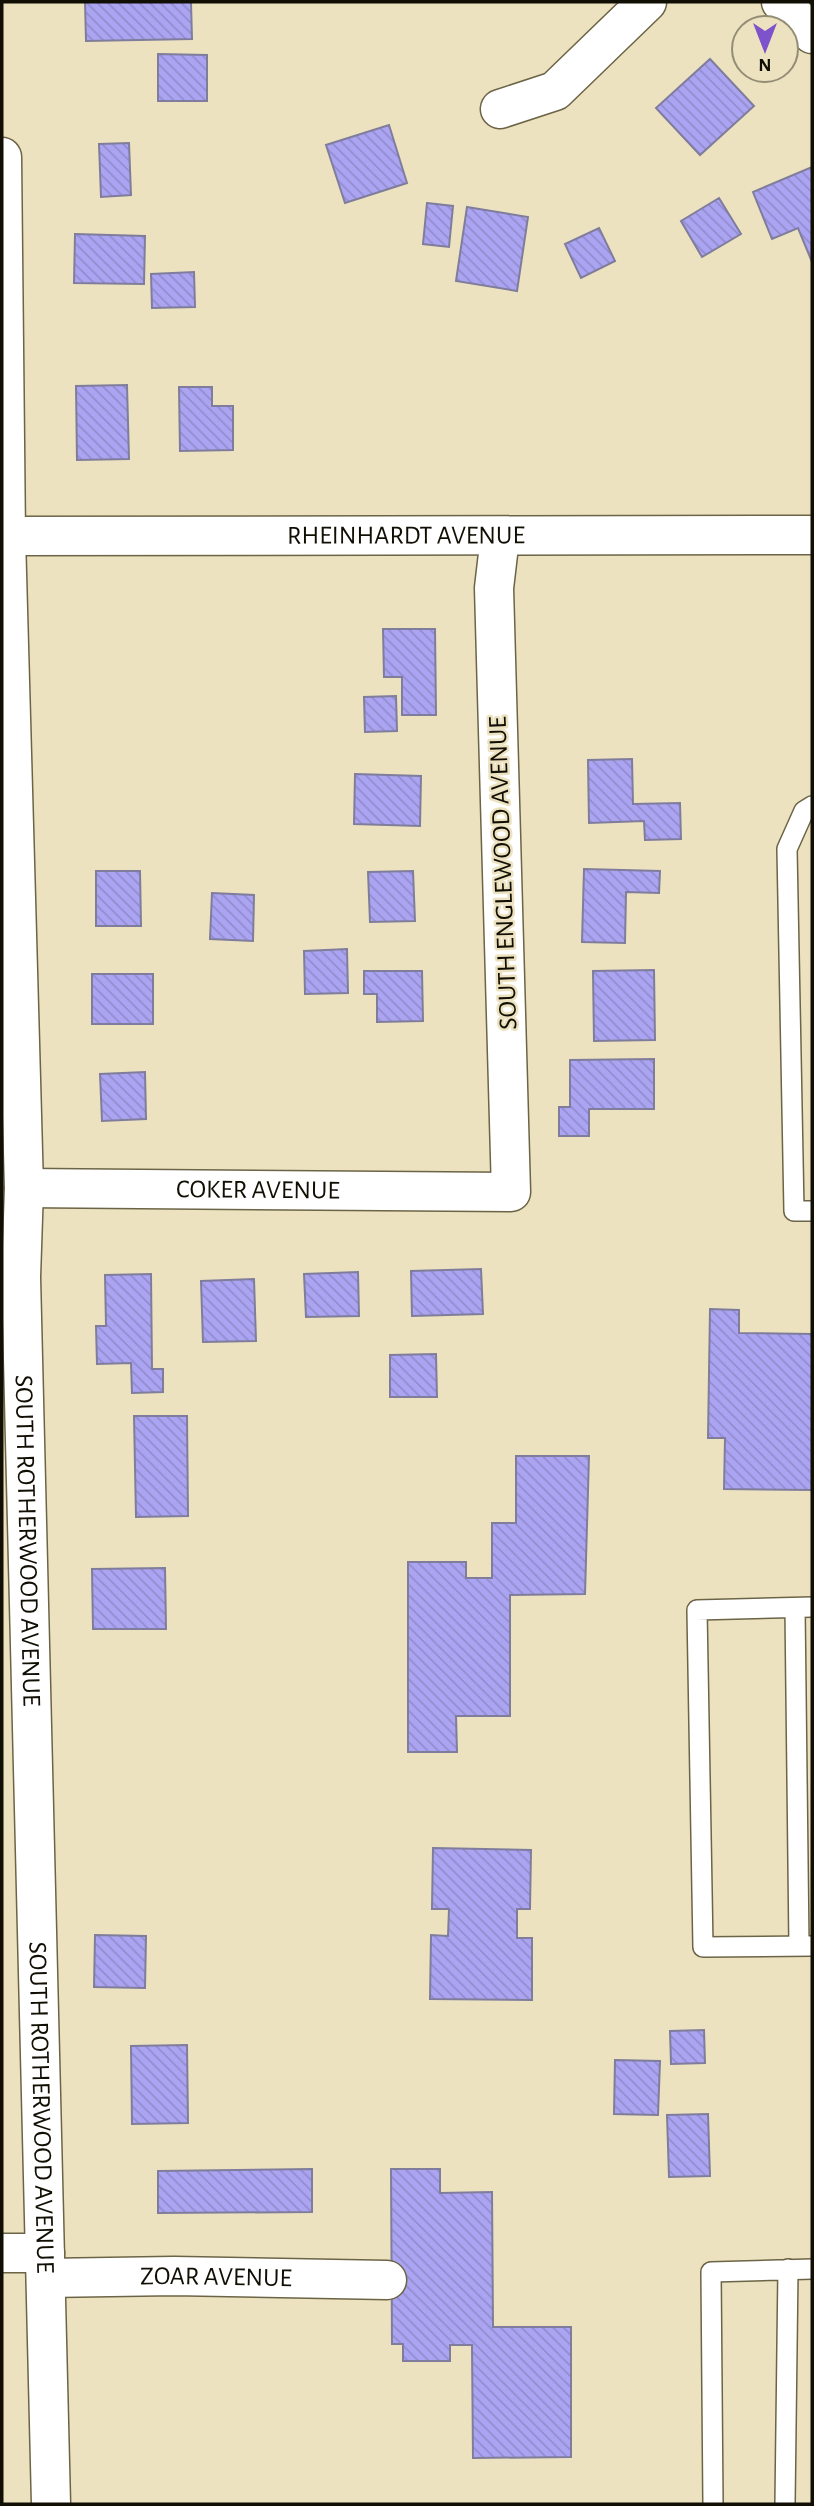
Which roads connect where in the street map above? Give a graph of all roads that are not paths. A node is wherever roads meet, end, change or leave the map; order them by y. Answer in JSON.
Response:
{"nodes":[{"id":1,"x":647,"y":2,"type":"edge"},
{"id":2,"x":780,"y":2,"type":"edge"},
{"id":3,"x":812,"y":34,"type":"edge"},
{"id":4,"x":500,"y":109,"type":"dead end"},
{"id":5,"x":2,"y":157,"type":"edge"},
{"id":6,"x":2,"y":286,"type":"edge"},
{"id":7,"x":812,"y":536,"type":"edge"},
{"id":8,"x":4,"y":537,"type":"edge"},
{"id":9,"x":500,"y":537,"type":"junction"},
{"id":10,"x":812,"y":806,"type":"edge"},
{"id":11,"x":9,"y":857,"type":"edge"},
{"id":12,"x":24,"y":1188,"type":"junction"},
{"id":13,"x":494,"y":1192,"type":"joint"},
{"id":14,"x":812,"y":1211,"type":"edge"},
{"id":15,"x":12,"y":1277,"type":"edge"},
{"id":16,"x":803,"y":1607,"type":"edge"},
{"id":17,"x":17,"y":1764,"type":"edge"},
{"id":18,"x":806,"y":1946,"type":"edge"},
{"id":19,"x":2,"y":2253,"type":"edge"},
{"id":20,"x":45,"y":2265,"type":"junction"},
{"id":21,"x":788,"y":2269,"type":"junction"},
{"id":22,"x":812,"y":2269,"type":"edge"},
{"id":23,"x":387,"y":2280,"type":"dead end"},
{"id":24,"x":51,"y":2504,"type":"edge"},
{"id":25,"x":713,"y":2504,"type":"edge"},
{"id":26,"x":785,"y":2504,"type":"edge"}],
"edges":[{"from":1,"to":4,"type":"street"},
{"from":2,"to":3,"type":"street"},
{"from":5,"to":6,"type":"street","name":"SOUTH ROTHERWOOD AVENUE"},
{"from":6,"to":8,"type":"street","name":"SOUTH ROTHERWOOD AVENUE"},
{"from":7,"to":9,"type":"street","name":"RHEINHARDT AVENUE"},
{"from":8,"to":9,"type":"street","name":"RHEINHARDT AVENUE"},
{"from":8,"to":11,"type":"street","name":"SOUTH ROTHERWOOD AVENUE"},
{"from":9,"to":13,"type":"street","name":"SOUTH ENGLEWOOD AVENUE"},
{"from":10,"to":14,"type":"lane"},
{"from":11,"to":12,"type":"street","name":"SOUTH ROTHERWOOD AVENUE"},
{"from":12,"to":13,"type":"street","name":"COKER AVENUE"},
{"from":12,"to":15,"type":"street","name":"SOUTH ROTHERWOOD AVENUE"},
{"from":15,"to":17,"type":"street","name":"SOUTH ROTHERWOOD AVENUE"},
{"from":16,"to":18,"type":"lane"},
{"from":16,"to":18,"type":"lane"},
{"from":17,"to":20,"type":"street","name":"SOUTH ROTHERWOOD AVENUE"},
{"from":19,"to":20,"type":"street","name":"ZOAR AVENUE"},
{"from":20,"to":23,"type":"street","name":"ZOAR AVENUE"},
{"from":20,"to":24,"type":"street","name":"SOUTH ROTHERWOOD AVENUE"},
{"from":21,"to":22,"type":"lane"},
{"from":21,"to":25,"type":"lane"},
{"from":21,"to":26,"type":"lane"}]}
